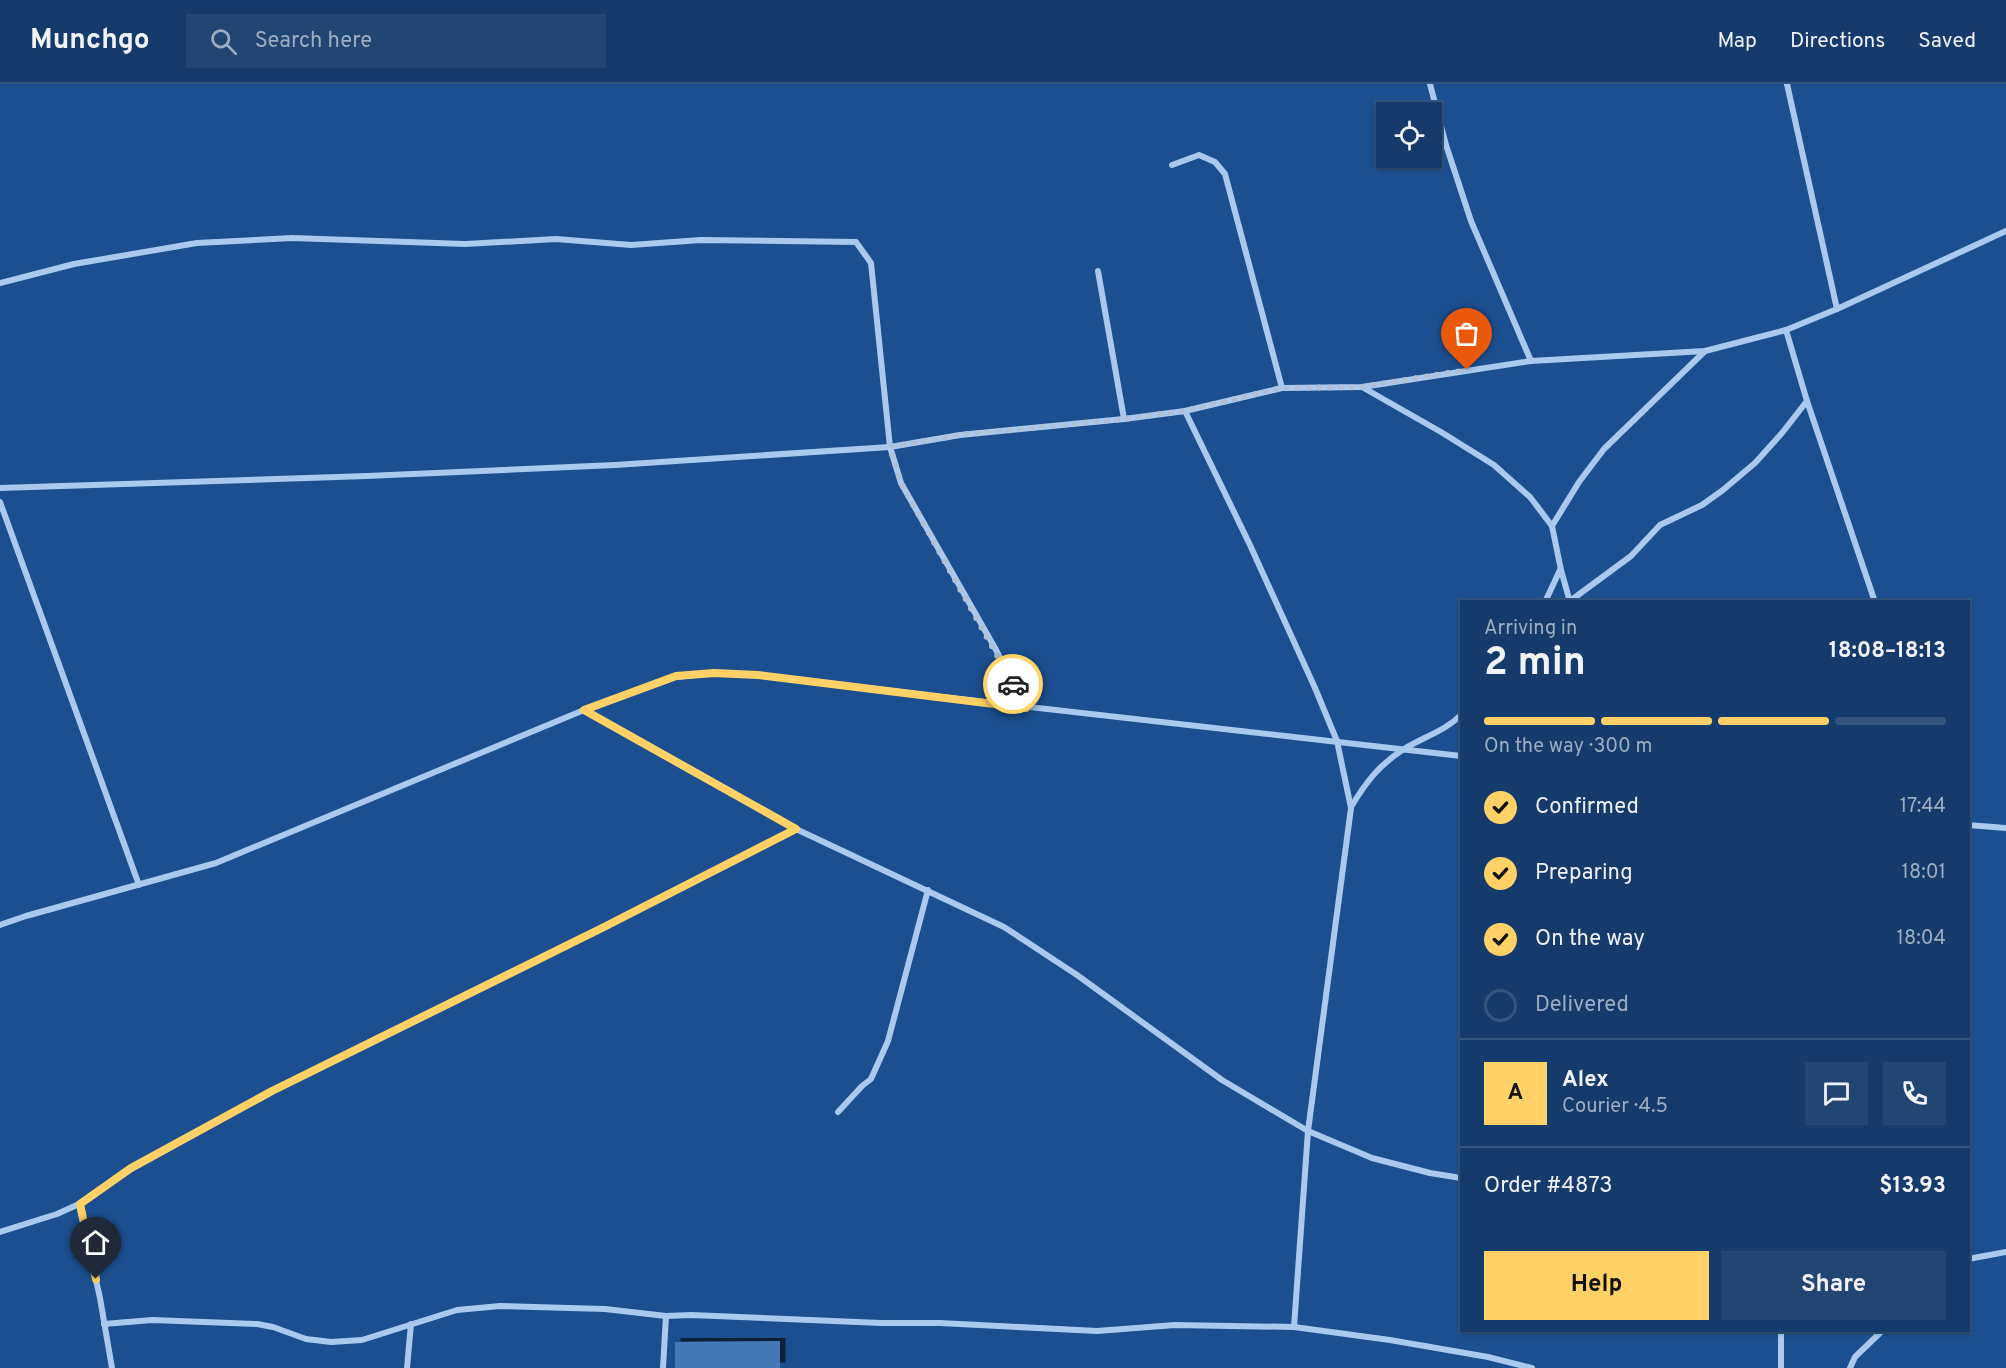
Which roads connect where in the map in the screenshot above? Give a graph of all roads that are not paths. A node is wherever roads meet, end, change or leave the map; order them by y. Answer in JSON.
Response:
{"nodes":[{"id":1,"x":1430,"y":84,"type":"edge"},
{"id":2,"x":1787,"y":84,"type":"edge"},
{"id":3,"x":1172,"y":165,"type":"dead end"},
{"id":4,"x":2006,"y":231,"type":"edge"},
{"id":5,"x":1098,"y":271,"type":"dead end"},
{"id":6,"x":0,"y":283,"type":"edge"},
{"id":7,"x":1837,"y":309,"type":"junction"},
{"id":8,"x":1786,"y":330,"type":"junction"},
{"id":9,"x":1705,"y":351,"type":"junction"},
{"id":10,"x":1531,"y":360,"type":"junction"},
{"id":11,"x":1362,"y":387,"type":"junction"},
{"id":12,"x":1282,"y":388,"type":"junction"},
{"id":13,"x":1807,"y":401,"type":"junction"},
{"id":14,"x":1185,"y":411,"type":"junction"},
{"id":15,"x":1124,"y":419,"type":"junction"},
{"id":16,"x":890,"y":447,"type":"junction"},
{"id":17,"x":0,"y":488,"type":"edge"},
{"id":18,"x":0,"y":502,"type":"edge"},
{"id":19,"x":1552,"y":526,"type":"junction"},
{"id":20,"x":1560,"y":570,"type":"junction"},
{"id":21,"x":1546,"y":600,"type":"edge"},
{"id":22,"x":1570,"y":600,"type":"edge"},
{"id":23,"x":1571,"y":600,"type":"edge"},
{"id":24,"x":1874,"y":600,"type":"edge"},
{"id":25,"x":1026,"y":708,"type":"junction"},
{"id":26,"x":584,"y":710,"type":"junction"},
{"id":27,"x":1460,"y":717,"type":"edge"},
{"id":28,"x":1336,"y":741,"type":"junction"},
{"id":29,"x":1404,"y":749,"type":"junction"},
{"id":30,"x":1460,"y":756,"type":"edge"},
{"id":31,"x":1351,"y":808,"type":"junction"},
{"id":32,"x":1970,"y":825,"type":"edge"},
{"id":33,"x":2006,"y":828,"type":"edge"},
{"id":34,"x":796,"y":829,"type":"junction"},
{"id":35,"x":139,"y":885,"type":"junction"},
{"id":36,"x":928,"y":890,"type":"junction"},
{"id":37,"x":0,"y":926,"type":"edge"},
{"id":38,"x":838,"y":1112,"type":"dead end"},
{"id":39,"x":1308,"y":1131,"type":"junction"},
{"id":40,"x":1460,"y":1178,"type":"edge"},
{"id":41,"x":80,"y":1204,"type":"junction"},
{"id":42,"x":0,"y":1232,"type":"edge"},
{"id":43,"x":2006,"y":1252,"type":"edge"},
{"id":44,"x":1970,"y":1259,"type":"edge"},
{"id":45,"x":666,"y":1316,"type":"junction"},
{"id":46,"x":104,"y":1324,"type":"junction"},
{"id":47,"x":411,"y":1324,"type":"junction"},
{"id":48,"x":1294,"y":1327,"type":"junction"},
{"id":49,"x":1781,"y":1332,"type":"edge"},
{"id":50,"x":1881,"y":1332,"type":"edge"},
{"id":51,"x":112,"y":1368,"type":"edge"},
{"id":52,"x":407,"y":1368,"type":"edge"},
{"id":53,"x":663,"y":1368,"type":"edge"},
{"id":54,"x":1532,"y":1368,"type":"edge"},
{"id":55,"x":1781,"y":1368,"type":"edge"},
{"id":56,"x":1850,"y":1368,"type":"edge"}],
"edges":[{"from":1,"to":10,"type":"street"},
{"from":2,"to":7,"type":"street"},
{"from":3,"to":12,"type":"street"},
{"from":4,"to":7,"type":"street"},
{"from":5,"to":15,"type":"street"},
{"from":6,"to":16,"type":"street"},
{"from":7,"to":8,"type":"street"},
{"from":8,"to":9,"type":"street"},
{"from":8,"to":13,"type":"street"},
{"from":9,"to":10,"type":"street"},
{"from":9,"to":19,"type":"street"},
{"from":10,"to":11,"type":"street"},
{"from":11,"to":12,"type":"street"},
{"from":11,"to":19,"type":"street"},
{"from":12,"to":14,"type":"street"},
{"from":13,"to":23,"type":"street"},
{"from":13,"to":24,"type":"street"},
{"from":14,"to":15,"type":"street"},
{"from":14,"to":28,"type":"street"},
{"from":15,"to":16,"type":"street"},
{"from":16,"to":17,"type":"street"},
{"from":16,"to":25,"type":"street"},
{"from":18,"to":35,"type":"street"},
{"from":19,"to":20,"type":"street"},
{"from":20,"to":21,"type":"street"},
{"from":20,"to":22,"type":"street"},
{"from":25,"to":26,"type":"street"},
{"from":25,"to":28,"type":"street"},
{"from":26,"to":34,"type":"street"},
{"from":26,"to":35,"type":"street"},
{"from":27,"to":29,"type":"street"},
{"from":28,"to":29,"type":"street"},
{"from":28,"to":31,"type":"street"},
{"from":29,"to":30,"type":"street"},
{"from":29,"to":31,"type":"street"},
{"from":31,"to":39,"type":"street"},
{"from":32,"to":33,"type":"street"},
{"from":34,"to":36,"type":"street"},
{"from":34,"to":41,"type":"street"},
{"from":35,"to":37,"type":"street"},
{"from":36,"to":38,"type":"street"},
{"from":36,"to":39,"type":"street"},
{"from":39,"to":40,"type":"street"},
{"from":39,"to":48,"type":"street"},
{"from":41,"to":42,"type":"street"},
{"from":41,"to":46,"type":"street"},
{"from":43,"to":44,"type":"street"},
{"from":45,"to":47,"type":"street"},
{"from":45,"to":48,"type":"street"},
{"from":45,"to":53,"type":"street"},
{"from":46,"to":47,"type":"street"},
{"from":46,"to":51,"type":"street"},
{"from":47,"to":52,"type":"street"},
{"from":48,"to":54,"type":"street"},
{"from":49,"to":55,"type":"street"},
{"from":50,"to":56,"type":"street"}]}
